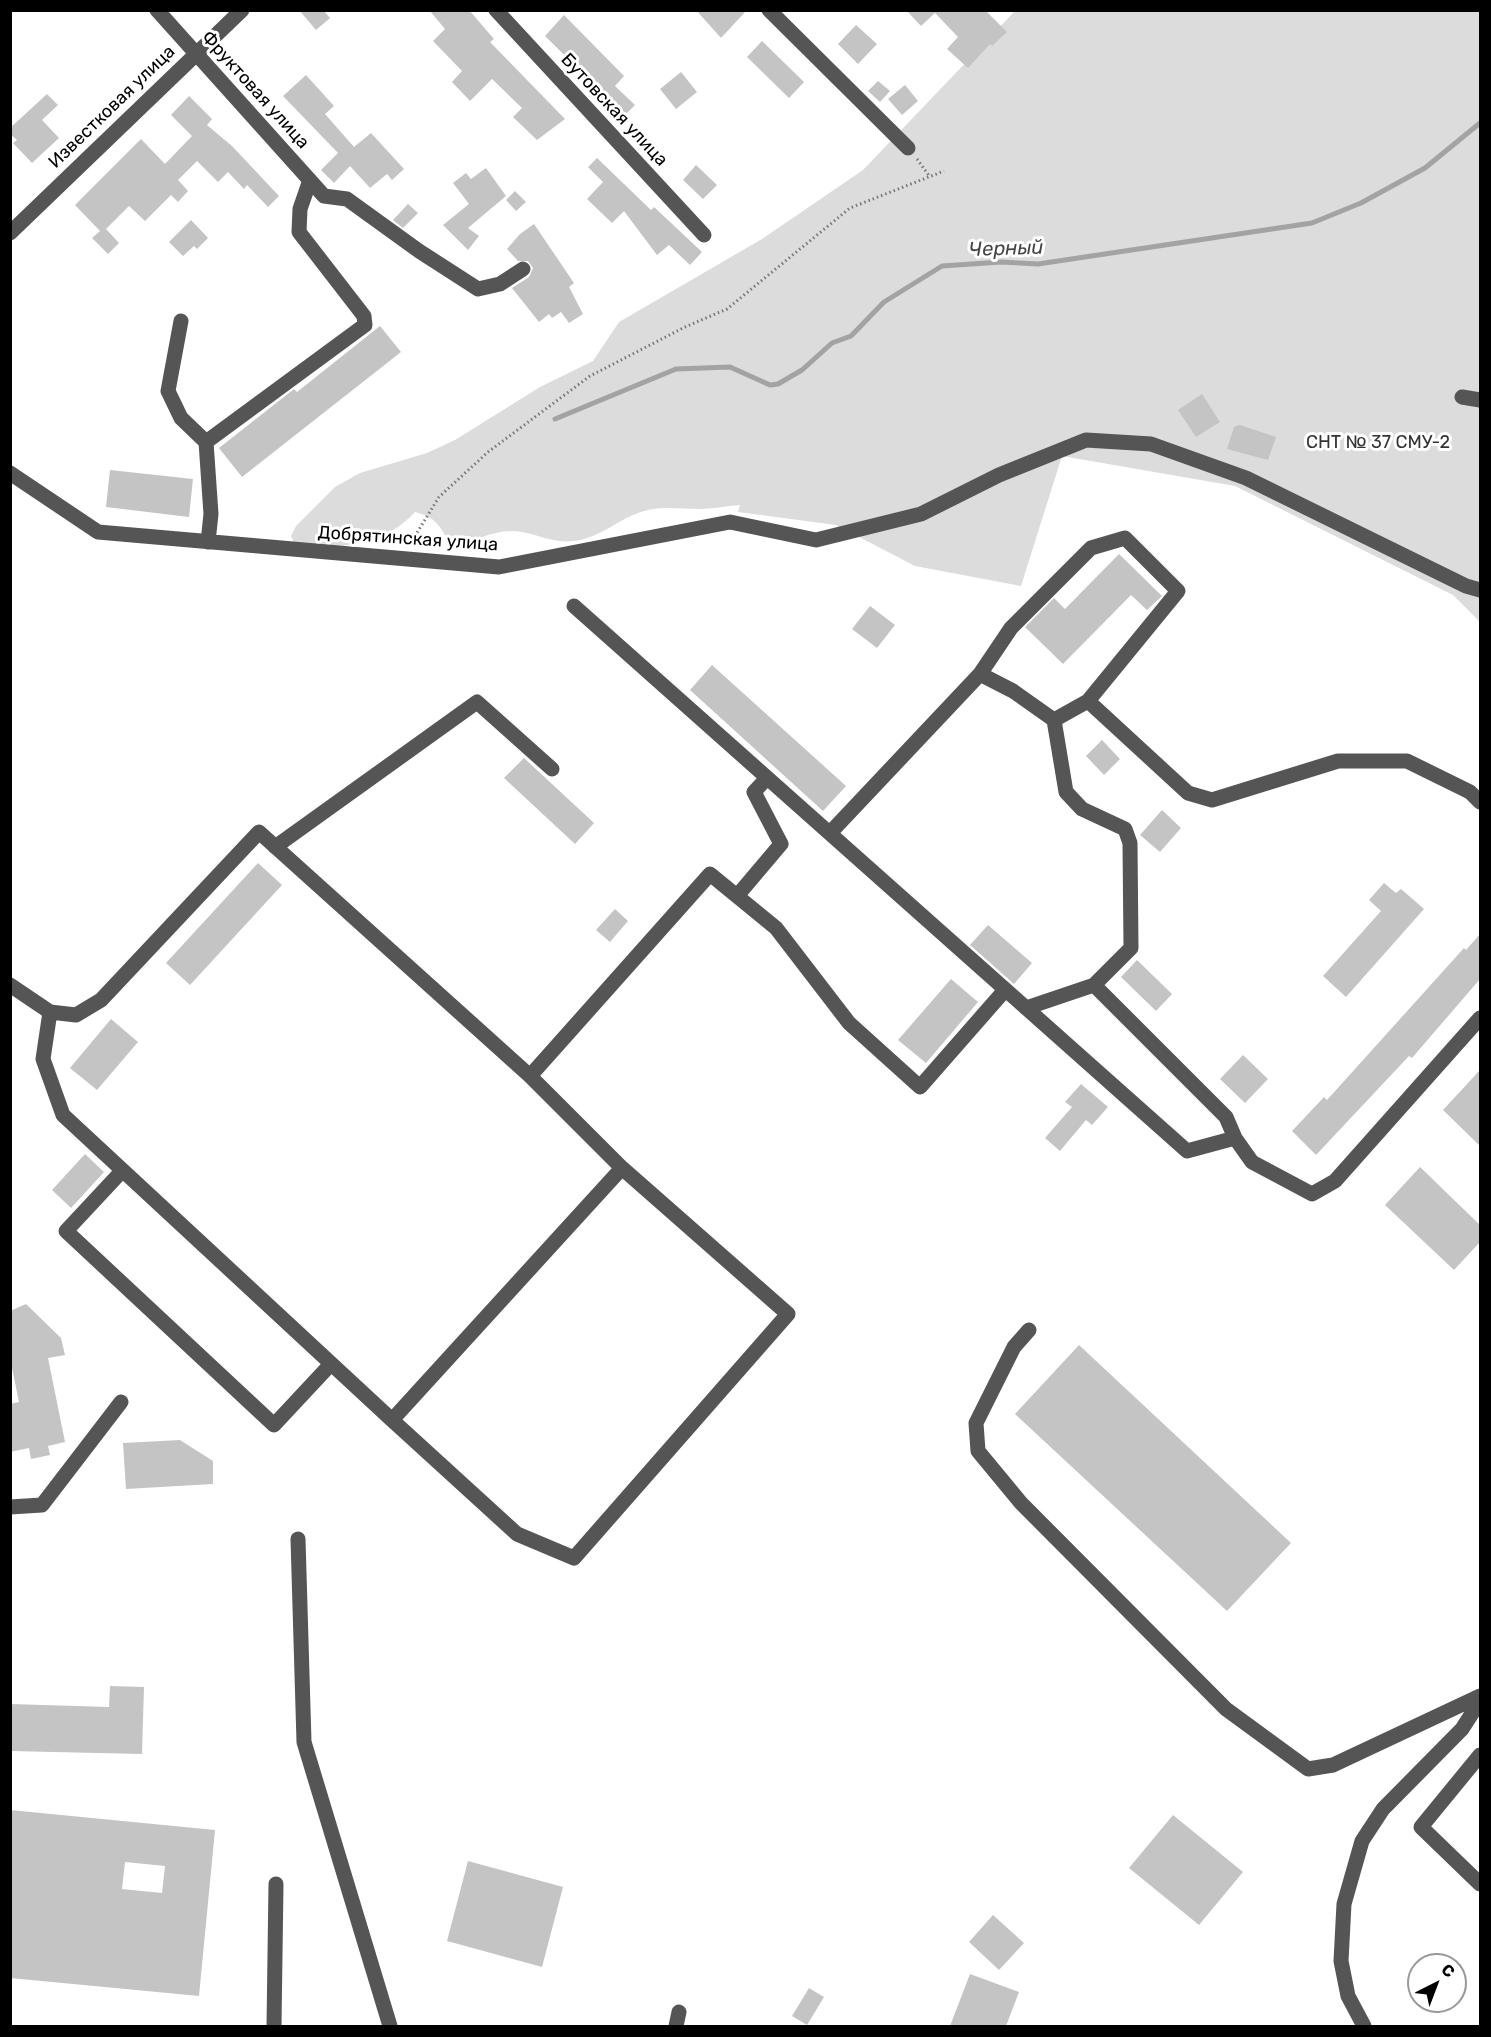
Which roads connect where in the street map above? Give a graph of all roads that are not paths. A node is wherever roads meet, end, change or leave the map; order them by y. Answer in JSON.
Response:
{"nodes":[{"id":1,"x":157,"y":10,"type":"edge"},
{"id":2,"x":242,"y":10,"type":"edge"},
{"id":3,"x":496,"y":10,"type":"edge"},
{"id":4,"x":769,"y":10,"type":"edge"},
{"id":5,"x":195,"y":54,"type":"junction"},
{"id":6,"x":909,"y":148,"type":"road end"},
{"id":7,"x":310,"y":180,"type":"junction"},
{"id":8,"x":10,"y":233,"type":"edge"},
{"id":9,"x":704,"y":235,"type":"dead end"},
{"id":10,"x":523,"y":269,"type":"dead end"},
{"id":11,"x":181,"y":321,"type":"dead end"},
{"id":12,"x":1461,"y":397,"type":"dead end"},
{"id":13,"x":1480,"y":400,"type":"edge"},
{"id":14,"x":206,"y":442,"type":"junction"},
{"id":15,"x":11,"y":475,"type":"edge"},
{"id":16,"x":208,"y":542,"type":"junction"},
{"id":17,"x":1480,"y":590,"type":"edge"},
{"id":18,"x":574,"y":606,"type":"dead end"},
{"id":19,"x":980,"y":674,"type":"junction"},
{"id":20,"x":1088,"y":701,"type":"junction"},
{"id":21,"x":1054,"y":720,"type":"junction"},
{"id":22,"x":552,"y":769,"type":"dead end"},
{"id":23,"x":767,"y":778,"type":"junction"},
{"id":24,"x":1480,"y":802,"type":"edge"},
{"id":25,"x":830,"y":833,"type":"junction"},
{"id":26,"x":275,"y":847,"type":"junction"},
{"id":27,"x":737,"y":896,"type":"junction"},
{"id":28,"x":10,"y":985,"type":"edge"},
{"id":29,"x":1094,"y":985,"type":"junction"},
{"id":30,"x":1005,"y":990,"type":"junction"},
{"id":31,"x":1026,"y":1008,"type":"junction"},
{"id":32,"x":50,"y":1012,"type":"junction"},
{"id":33,"x":1480,"y":1018,"type":"edge"},
{"id":34,"x":530,"y":1076,"type":"junction"},
{"id":35,"x":1235,"y":1138,"type":"junction"},
{"id":36,"x":622,"y":1168,"type":"junction"},
{"id":37,"x":122,"y":1171,"type":"junction"},
{"id":38,"x":1029,"y":1330,"type":"dead end"},
{"id":39,"x":330,"y":1365,"type":"junction"},
{"id":40,"x":121,"y":1402,"type":"dead end"},
{"id":41,"x":392,"y":1420,"type":"junction"},
{"id":42,"x":10,"y":1507,"type":"edge"},
{"id":43,"x":298,"y":1539,"type":"dead end"},
{"id":44,"x":1480,"y":1696,"type":"edge"},
{"id":45,"x":1480,"y":1701,"type":"edge"},
{"id":46,"x":1480,"y":1755,"type":"edge"},
{"id":47,"x":276,"y":1884,"type":"dead end"},
{"id":48,"x":1480,"y":1884,"type":"edge"},
{"id":49,"x":274,"y":2026,"type":"edge"},
{"id":50,"x":390,"y":2026,"type":"edge"},
{"id":51,"x":1364,"y":2026,"type":"edge"}],
"edges":[{"from":1,"to":5,"type":"street","name":"Фруктовая улица"},
{"from":2,"to":5,"type":"street","name":"Известковая улица"},
{"from":3,"to":9,"type":"street","name":"Бутовская улица"},
{"from":4,"to":6,"type":"street"},
{"from":5,"to":7,"type":"street","name":"Фруктовая улица"},
{"from":5,"to":8,"type":"street","name":"Известковая улица"},
{"from":7,"to":10,"type":"street","name":"Фруктовая улица"},
{"from":7,"to":14,"type":"street"},
{"from":11,"to":14,"type":"street"},
{"from":12,"to":13,"type":"street"},
{"from":14,"to":16,"type":"street"},
{"from":15,"to":16,"type":"street","name":"Добрятинская улица"},
{"from":16,"to":17,"type":"street","name":"Добрятинская улица"},
{"from":18,"to":23,"type":"street"},
{"from":19,"to":20,"type":"street"},
{"from":19,"to":21,"type":"street"},
{"from":19,"to":25,"type":"street"},
{"from":20,"to":21,"type":"street"},
{"from":20,"to":24,"type":"street"},
{"from":21,"to":29,"type":"street"},
{"from":22,"to":26,"type":"street"},
{"from":23,"to":25,"type":"street"},
{"from":23,"to":27,"type":"street"},
{"from":25,"to":30,"type":"street"},
{"from":26,"to":32,"type":"street"},
{"from":26,"to":34,"type":"street"},
{"from":27,"to":30,"type":"street"},
{"from":27,"to":34,"type":"street"},
{"from":28,"to":32,"type":"street"},
{"from":29,"to":31,"type":"street"},
{"from":29,"to":35,"type":"street"},
{"from":30,"to":31,"type":"street"},
{"from":31,"to":35,"type":"street"},
{"from":32,"to":37,"type":"street"},
{"from":33,"to":35,"type":"street"},
{"from":34,"to":36,"type":"street"},
{"from":36,"to":41,"type":"street"},
{"from":36,"to":41,"type":"street"},
{"from":37,"to":39,"type":"street"},
{"from":37,"to":39,"type":"street"},
{"from":38,"to":44,"type":"street"},
{"from":39,"to":41,"type":"street"},
{"from":40,"to":42,"type":"street"},
{"from":43,"to":50,"type":"street"},
{"from":45,"to":51,"type":"street"},
{"from":46,"to":48,"type":"street"},
{"from":47,"to":49,"type":"street"}]}
